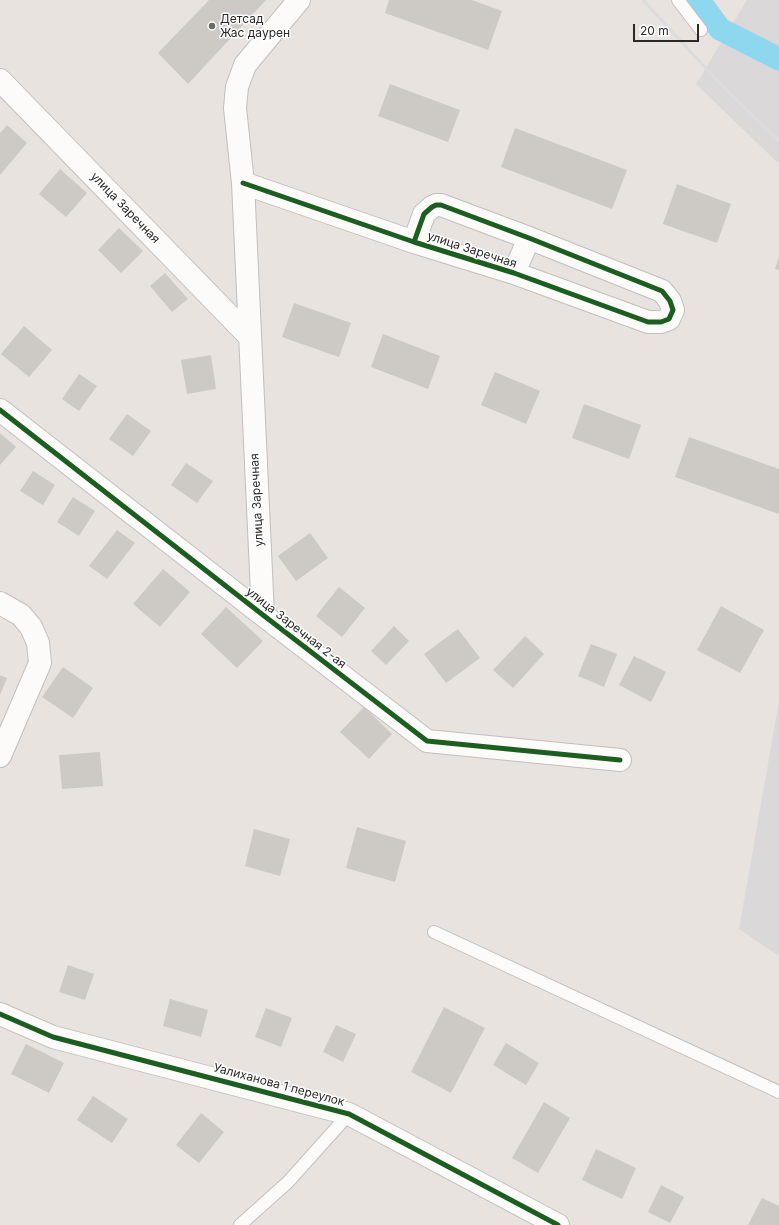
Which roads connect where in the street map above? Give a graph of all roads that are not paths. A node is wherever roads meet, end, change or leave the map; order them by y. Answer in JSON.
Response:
{"nodes":[{"id":1,"x":299,"y":0,"type":"edge"},
{"id":2,"x":678,"y":0,"type":"edge"},
{"id":3,"x":701,"y":30,"type":"dead end"},
{"id":4,"x":0,"y":80,"type":"edge"},
{"id":5,"x":243,"y":183,"type":"junction"},
{"id":6,"x":529,"y":238,"type":"junction"},
{"id":7,"x":414,"y":242,"type":"junction"},
{"id":8,"x":514,"y":273,"type":"junction"},
{"id":9,"x":250,"y":337,"type":"junction"},
{"id":10,"x":0,"y":410,"type":"edge"},
{"id":11,"x":0,"y":603,"type":"edge"},
{"id":12,"x":262,"y":615,"type":"junction"},
{"id":13,"x":0,"y":756,"type":"edge"},
{"id":14,"x":620,"y":760,"type":"dead end"},
{"id":15,"x":434,"y":932,"type":"dead end"},
{"id":16,"x":0,"y":1014,"type":"edge"},
{"id":17,"x":779,"y":1092,"type":"edge"},
{"id":18,"x":349,"y":1114,"type":"junction"},
{"id":19,"x":240,"y":1225,"type":"edge"},
{"id":20,"x":558,"y":1225,"type":"edge"}],
"edges":[{"from":1,"to":5,"type":"street","name":"улица Заречная"},
{"from":2,"to":3,"type":"lane"},
{"from":4,"to":9,"type":"street","name":"улица Заречная"},
{"from":5,"to":7,"type":"street","name":"улица Заречная"},
{"from":5,"to":9,"type":"street","name":"улица Заречная"},
{"from":6,"to":7,"type":"street"},
{"from":6,"to":8,"type":"street"},
{"from":6,"to":8,"type":"street","name":"улица Заречная"},
{"from":7,"to":8,"type":"street","name":"улица Заречная"},
{"from":9,"to":12,"type":"street","name":"улица Заречная"},
{"from":10,"to":12,"type":"street","name":"улица Заречная 2-ая"},
{"from":11,"to":13,"type":"street"},
{"from":12,"to":14,"type":"street","name":"улица Заречная 2-ая"},
{"from":15,"to":17,"type":"lane"},
{"from":16,"to":18,"type":"street","name":"Уалиханова 1 переулок"},
{"from":18,"to":19,"type":"lane"},
{"from":18,"to":20,"type":"street","name":"Уалиханова 1 переулок"}]}
